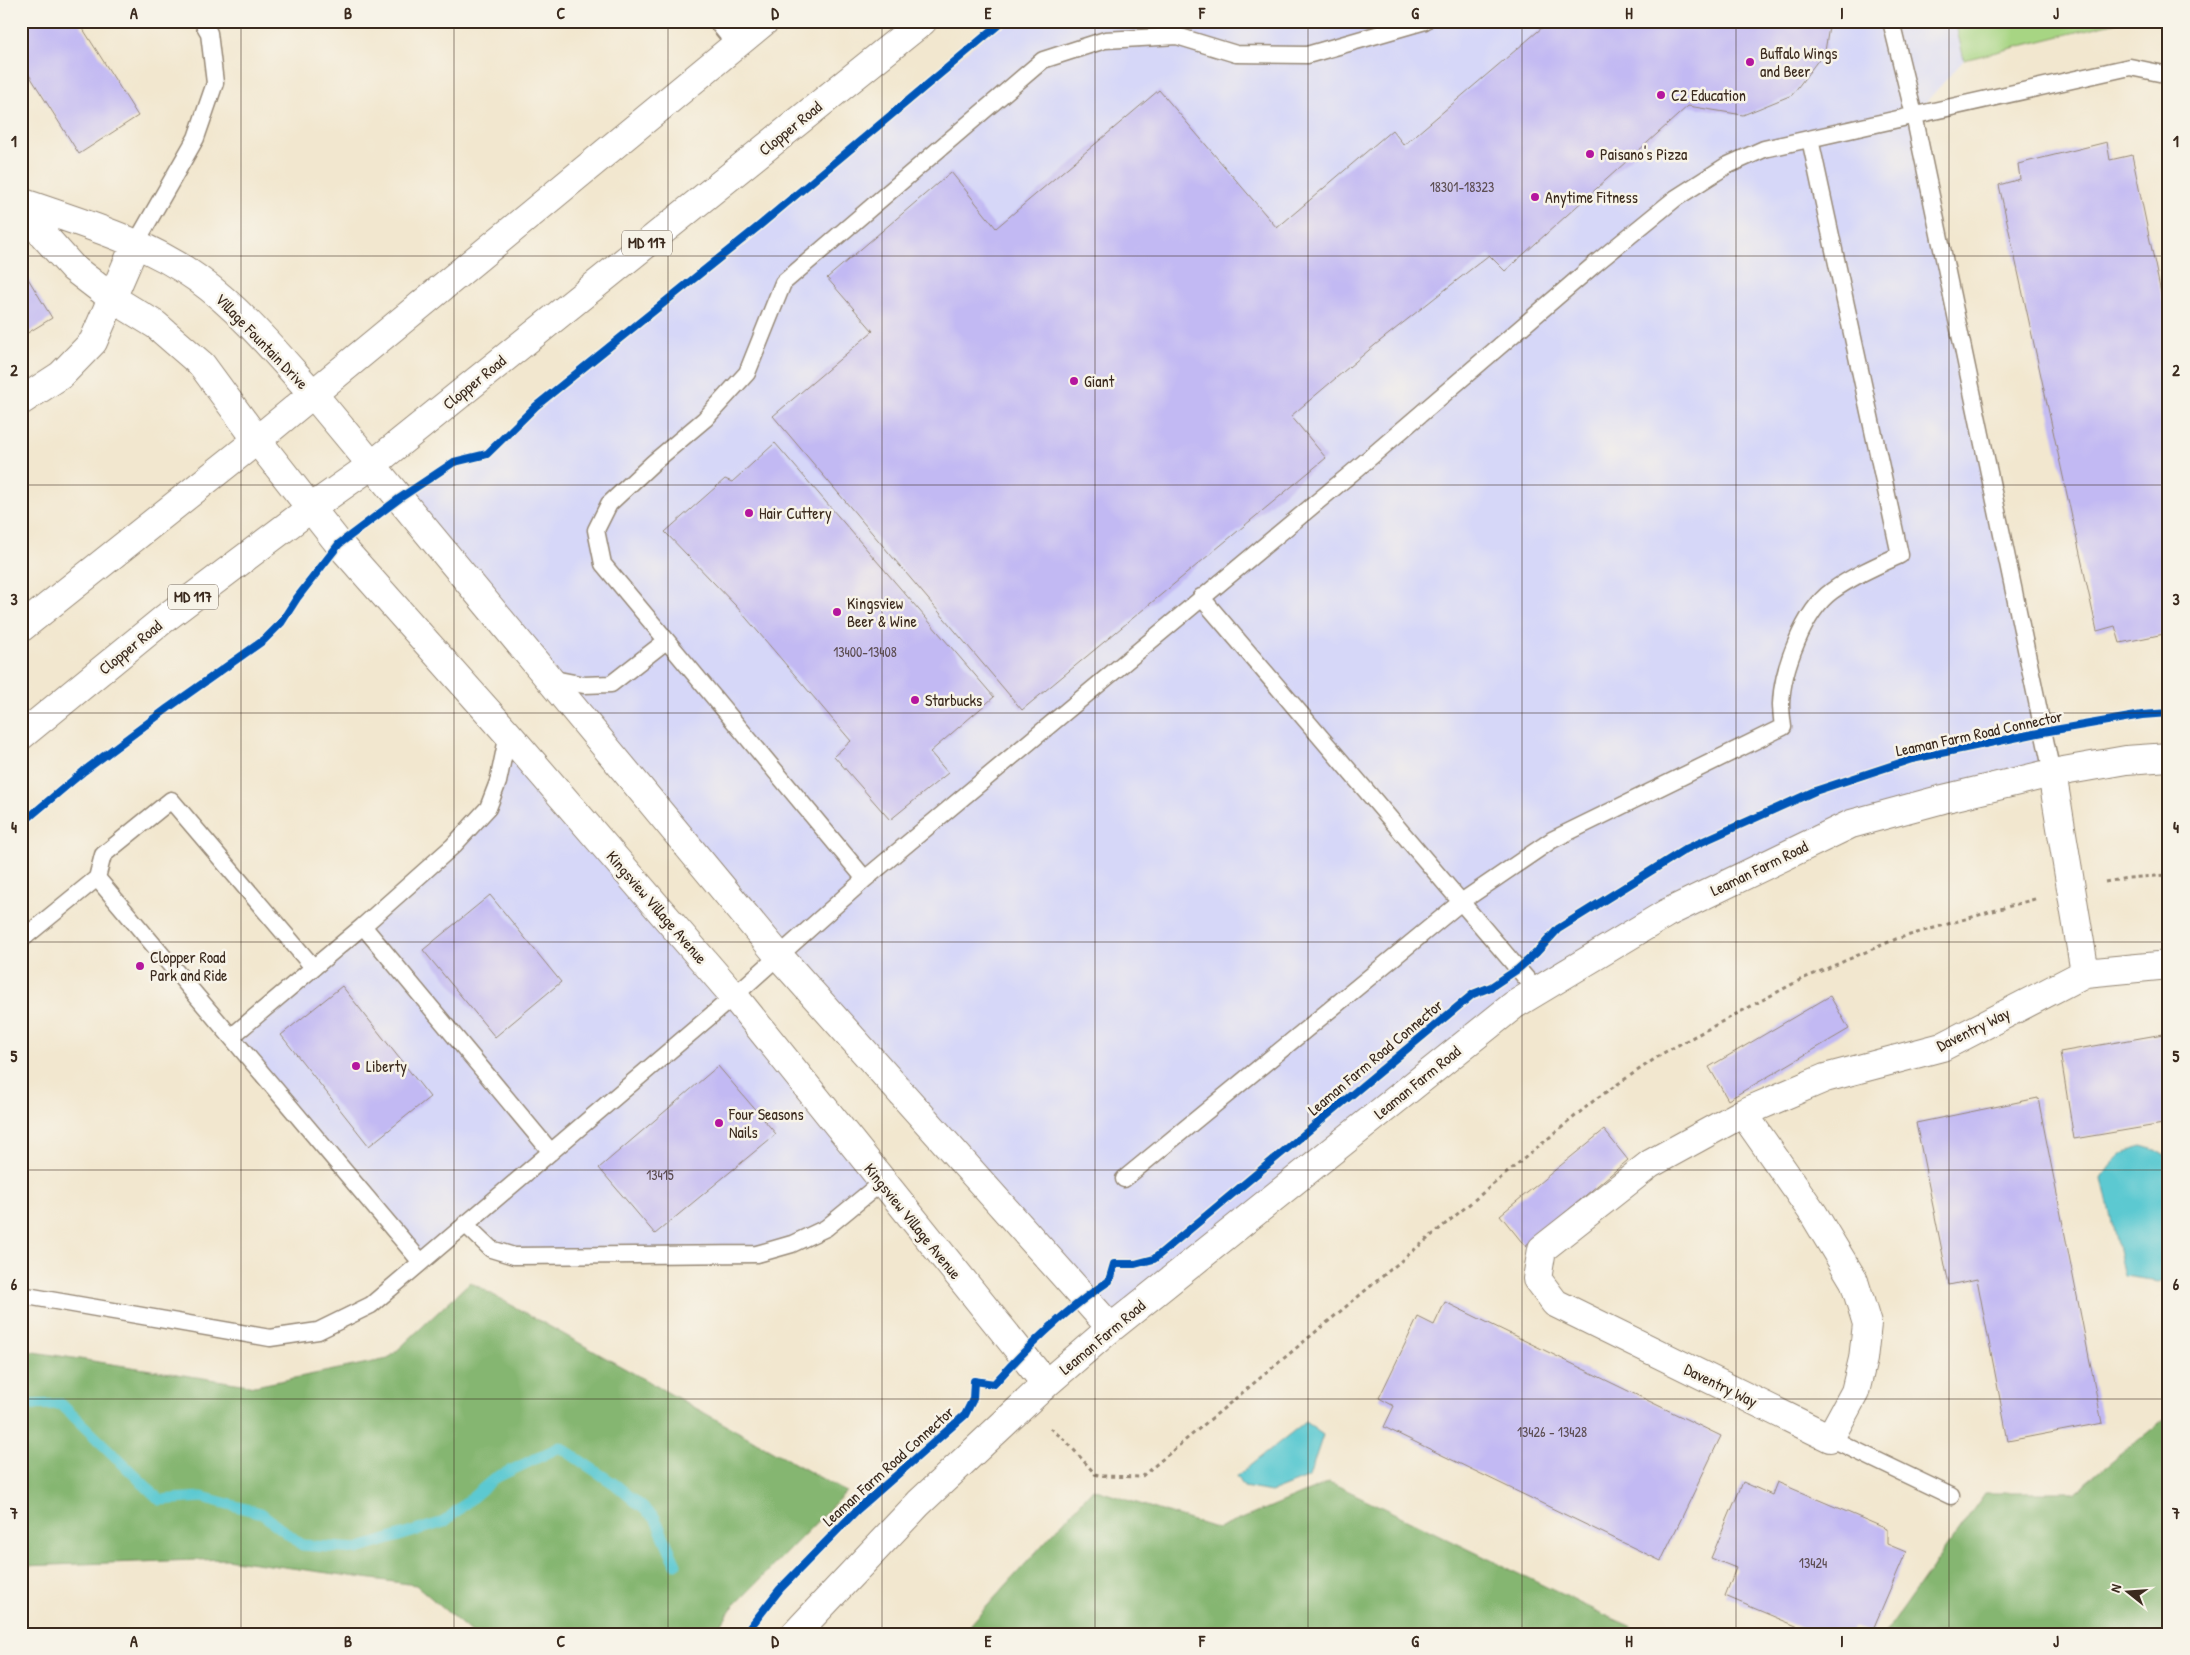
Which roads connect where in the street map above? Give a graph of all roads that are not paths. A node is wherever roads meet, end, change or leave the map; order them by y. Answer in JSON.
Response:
{"nodes":[{"id":1,"x":202,"y":21,"type":"edge"},
{"id":2,"x":716,"y":21,"type":"edge"},
{"id":3,"x":765,"y":21,"type":"edge"},
{"id":4,"x":923,"y":21,"type":"edge"},
{"id":5,"x":1425,"y":21,"type":"edge"},
{"id":6,"x":1891,"y":21,"type":"edge"},
{"id":7,"x":735,"y":44,"type":"junction"},
{"id":8,"x":2169,"y":75,"type":"edge"},
{"id":9,"x":1914,"y":115,"type":"junction"},
{"id":10,"x":1810,"y":139,"type":"junction"},
{"id":11,"x":21,"y":202,"type":"edge"},
{"id":12,"x":21,"y":210,"type":"edge"},
{"id":13,"x":136,"y":243,"type":"junction"},
{"id":14,"x":112,"y":298,"type":"junction"},
{"id":15,"x":313,"y":394,"type":"junction"},
{"id":16,"x":21,"y":401,"type":"edge"},
{"id":17,"x":257,"y":440,"type":"junction"},
{"id":18,"x":372,"y":465,"type":"junction"},
{"id":19,"x":311,"y":508,"type":"junction"},
{"id":20,"x":1201,"y":597,"type":"junction"},
{"id":21,"x":21,"y":628,"type":"edge"},
{"id":22,"x":666,"y":641,"type":"junction"},
{"id":23,"x":549,"y":678,"type":"junction"},
{"id":24,"x":508,"y":734,"type":"junction"},
{"id":25,"x":21,"y":736,"type":"edge"},
{"id":26,"x":2169,"y":757,"type":"edge"},
{"id":27,"x":2052,"y":773,"type":"junction"},
{"id":28,"x":97,"y":878,"type":"junction"},
{"id":29,"x":865,"y":879,"type":"junction"},
{"id":30,"x":1461,"y":902,"type":"junction"},
{"id":31,"x":363,"y":926,"type":"junction"},
{"id":32,"x":21,"y":940,"type":"edge"},
{"id":33,"x":778,"y":955,"type":"junction"},
{"id":34,"x":2169,"y":965,"type":"edge"},
{"id":35,"x":313,"y":967,"type":"junction"},
{"id":36,"x":2085,"y":972,"type":"junction"},
{"id":37,"x":1537,"y":991,"type":"junction"},
{"id":38,"x":734,"y":996,"type":"junction"},
{"id":39,"x":231,"y":1037,"type":"junction"},
{"id":40,"x":1743,"y":1113,"type":"junction"},
{"id":41,"x":550,"y":1152,"type":"junction"},
{"id":42,"x":1124,"y":1179,"type":"dead end"},
{"id":43,"x":882,"y":1182,"type":"junction"},
{"id":44,"x":465,"y":1224,"type":"junction"},
{"id":45,"x":421,"y":1262,"type":"junction"},
{"id":46,"x":21,"y":1295,"type":"edge"},
{"id":47,"x":1111,"y":1328,"type":"junction"},
{"id":48,"x":1046,"y":1384,"type":"junction"},
{"id":49,"x":1830,"y":1438,"type":"junction"},
{"id":50,"x":1951,"y":1496,"type":"dead end"},
{"id":51,"x":795,"y":1634,"type":"edge"}],
"edges":[{"from":1,"to":13,"type":"lane"},
{"from":2,"to":7,"type":"lane"},
{"from":3,"to":7,"type":"street"},
{"from":4,"to":18,"type":"street","name":"Clopper Road","number":"MD 117"},
{"from":5,"to":22,"type":"lane"},
{"from":6,"to":9,"type":"lane"},
{"from":7,"to":15,"type":"street"},
{"from":8,"to":9,"type":"lane"},
{"from":9,"to":10,"type":"lane"},
{"from":9,"to":27,"type":"lane"},
{"from":10,"to":20,"type":"lane"},
{"from":10,"to":30,"type":"lane"},
{"from":11,"to":13,"type":"street","name":"Village Fountain Drive"},
{"from":12,"to":14,"type":"street"},
{"from":13,"to":14,"type":"street"},
{"from":13,"to":15,"type":"street","name":"Village Fountain Drive"},
{"from":14,"to":16,"type":"street"},
{"from":14,"to":17,"type":"street"},
{"from":15,"to":17,"type":"street"},
{"from":15,"to":18,"type":"street"},
{"from":17,"to":19,"type":"street","name":"Kingsview Village Avenue"},
{"from":17,"to":21,"type":"street"},
{"from":18,"to":19,"type":"street","name":"Clopper Road","number":"MD 117"},
{"from":18,"to":23,"type":"street"},
{"from":19,"to":24,"type":"street","name":"Kingsview Village Avenue"},
{"from":19,"to":25,"type":"street","name":"Clopper Road","number":"MD 117"},
{"from":20,"to":29,"type":"lane"},
{"from":20,"to":30,"type":"lane"},
{"from":22,"to":23,"type":"lane"},
{"from":22,"to":29,"type":"lane"},
{"from":23,"to":33,"type":"street"},
{"from":24,"to":31,"type":"lane"},
{"from":24,"to":38,"type":"street","name":"Kingsview Village Avenue"},
{"from":26,"to":27,"type":"street","name":"Leaman Farm Road"},
{"from":27,"to":36,"type":"street"},
{"from":27,"to":37,"type":"street","name":"Leaman Farm Road"},
{"from":28,"to":32,"type":"lane"},
{"from":28,"to":35,"type":"lane"},
{"from":28,"to":39,"type":"lane"},
{"from":29,"to":33,"type":"lane"},
{"from":30,"to":37,"type":"lane"},
{"from":30,"to":42,"type":"lane"},
{"from":31,"to":35,"type":"lane"},
{"from":31,"to":41,"type":"lane"},
{"from":33,"to":38,"type":"lane"},
{"from":33,"to":47,"type":"street"},
{"from":34,"to":36,"type":"street","name":"Daventry Way"},
{"from":35,"to":39,"type":"lane"},
{"from":36,"to":40,"type":"street","name":"Daventry Way"},
{"from":37,"to":47,"type":"street","name":"Leaman Farm Road"},
{"from":38,"to":41,"type":"lane"},
{"from":38,"to":43,"type":"street","name":"Kingsview Village Avenue"},
{"from":39,"to":45,"type":"lane"},
{"from":40,"to":49,"type":"street"},
{"from":40,"to":49,"type":"street","name":"Daventry Way"},
{"from":41,"to":44,"type":"lane"},
{"from":43,"to":44,"type":"lane"},
{"from":43,"to":48,"type":"street","name":"Kingsview Village Avenue"},
{"from":44,"to":45,"type":"lane"},
{"from":45,"to":46,"type":"lane"},
{"from":47,"to":48,"type":"street","name":"Leaman Farm Road"},
{"from":48,"to":51,"type":"street","name":"Leaman Farm Road"},
{"from":49,"to":50,"type":"lane"}]}
